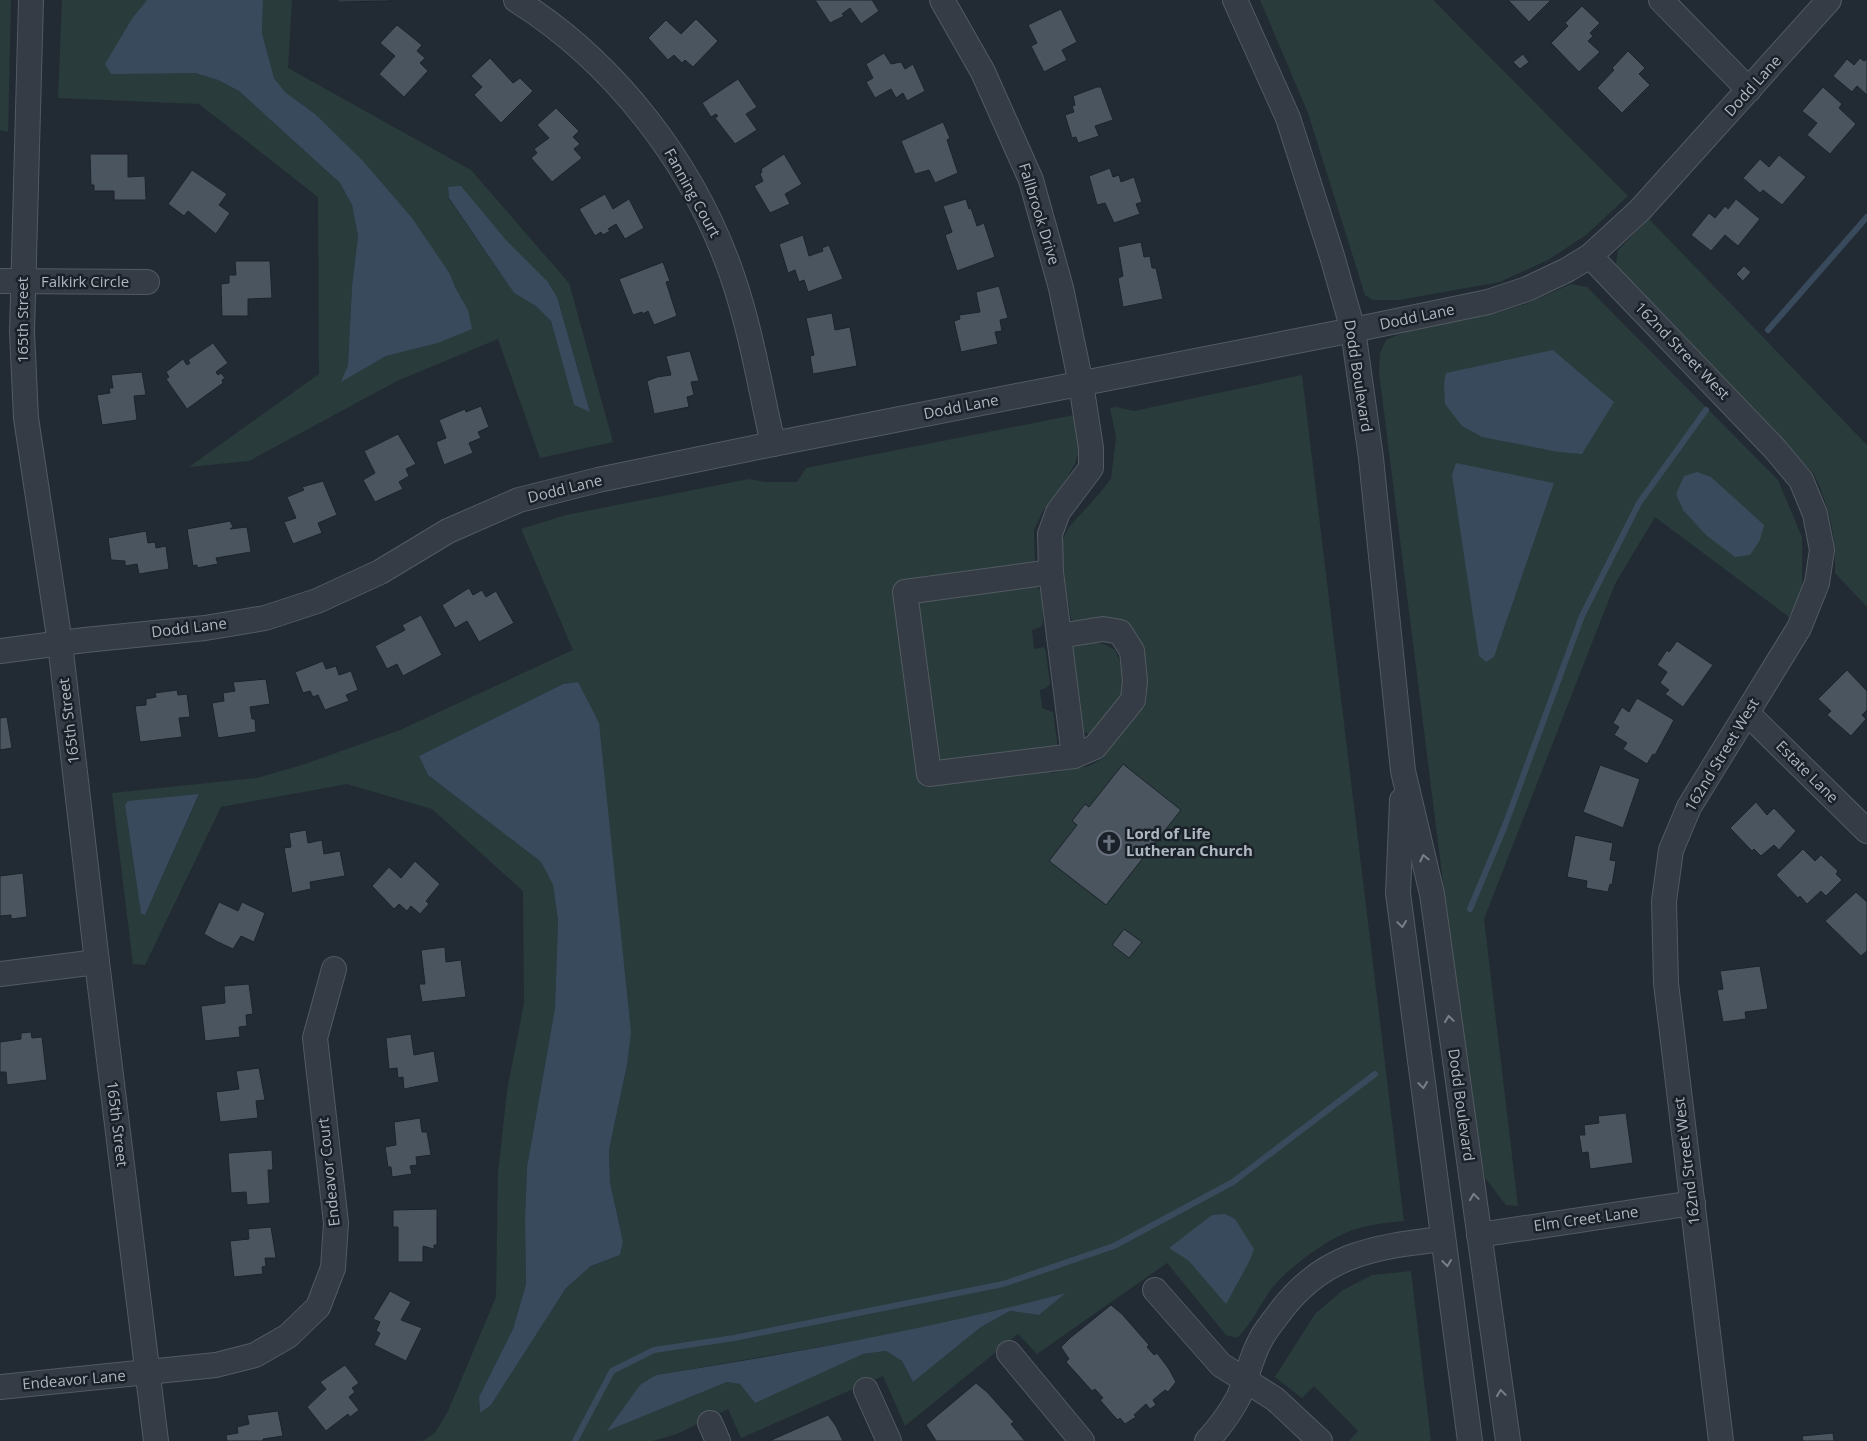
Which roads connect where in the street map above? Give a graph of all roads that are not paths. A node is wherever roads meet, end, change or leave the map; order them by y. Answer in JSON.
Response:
{"nodes":[{"id":1,"x":31,"y":0,"type":"edge"},
{"id":2,"x":516,"y":0,"type":"edge"},
{"id":3,"x":942,"y":0,"type":"edge"},
{"id":4,"x":1235,"y":0,"type":"edge"},
{"id":5,"x":1660,"y":0,"type":"edge"},
{"id":6,"x":1829,"y":0,"type":"edge"},
{"id":7,"x":1749,"y":90,"type":"junction"},
{"id":8,"x":1590,"y":256,"type":"junction"},
{"id":9,"x":12,"y":281,"type":"edge"},
{"id":10,"x":147,"y":282,"type":"dead end"},
{"id":11,"x":1353,"y":330,"type":"junction"},
{"id":12,"x":1081,"y":384,"type":"junction"},
{"id":13,"x":773,"y":444,"type":"junction"},
{"id":14,"x":1051,"y":572,"type":"junction"},
{"id":15,"x":1059,"y":636,"type":"junction"},
{"id":16,"x":60,"y":644,"type":"junction"},
{"id":17,"x":0,"y":651,"type":"edge"},
{"id":18,"x":1747,"y":713,"type":"junction"},
{"id":19,"x":1074,"y":756,"type":"junction"},
{"id":20,"x":1403,"y":770,"type":"junction"},
{"id":21,"x":1867,"y":831,"type":"edge"},
{"id":22,"x":97,"y":962,"type":"junction"},
{"id":23,"x":334,"y":969,"type":"dead end"},
{"id":24,"x":0,"y":974,"type":"edge"},
{"id":25,"x":1693,"y":1203,"type":"junction"},
{"id":26,"x":1479,"y":1235,"type":"junction"},
{"id":27,"x":1443,"y":1239,"type":"junction"},
{"id":28,"x":1155,"y":1290,"type":"dead end"},
{"id":29,"x":1009,"y":1353,"type":"dead end"},
{"id":30,"x":148,"y":1373,"type":"junction"},
{"id":31,"x":1245,"y":1379,"type":"junction"},
{"id":32,"x":0,"y":1387,"type":"edge"},
{"id":33,"x":866,"y":1390,"type":"dead end"},
{"id":34,"x":156,"y":1441,"type":"edge"},
{"id":35,"x":889,"y":1441,"type":"edge"},
{"id":36,"x":1082,"y":1441,"type":"edge"},
{"id":37,"x":1207,"y":1441,"type":"edge"},
{"id":38,"x":1320,"y":1441,"type":"edge"},
{"id":39,"x":1470,"y":1441,"type":"edge"},
{"id":40,"x":1508,"y":1441,"type":"edge"},
{"id":41,"x":1722,"y":1441,"type":"edge"}],
"edges":[{"from":1,"to":9,"type":"street","name":"165th Street"},
{"from":2,"to":13,"type":"street","name":"Fanning Court"},
{"from":3,"to":12,"type":"street","name":"Fallbrook Drive"},
{"from":4,"to":11,"type":"street","name":"Dodd Boulevard"},
{"from":5,"to":7,"type":"street"},
{"from":6,"to":7,"type":"street","name":"Dodd Lane"},
{"from":7,"to":8,"type":"street","name":"Dodd Lane"},
{"from":8,"to":11,"type":"street","name":"Dodd Lane"},
{"from":8,"to":18,"type":"street","name":"162nd Street West"},
{"from":9,"to":10,"type":"street","name":"Falkirk Circle"},
{"from":9,"to":16,"type":"street","name":"165th Street"},
{"from":11,"to":12,"type":"street","name":"Dodd Lane"},
{"from":11,"to":20,"type":"street","name":"Dodd Boulevard"},
{"from":12,"to":13,"type":"street","name":"Dodd Lane"},
{"from":12,"to":14,"type":"street","name":"Fallbrook Drive"},
{"from":13,"to":16,"type":"street","name":"Dodd Lane"},
{"from":14,"to":15,"type":"street","name":"Fallbrook Drive"},
{"from":14,"to":19,"type":"street"},
{"from":15,"to":19,"type":"street","name":"Fallbrook Drive"},
{"from":15,"to":19,"type":"street"},
{"from":16,"to":17,"type":"street","name":"Dodd Lane"},
{"from":16,"to":22,"type":"street","name":"165th Street"},
{"from":18,"to":21,"type":"street","name":"Estate Lane"},
{"from":18,"to":25,"type":"street","name":"162nd Street West"},
{"from":26,"to":20,"type":"street","name":"Dodd Boulevard","one_way":true},
{"from":20,"to":27,"type":"street","name":"Dodd Boulevard","one_way":true},
{"from":22,"to":24,"type":"street"},
{"from":22,"to":30,"type":"street","name":"165th Street"},
{"from":23,"to":30,"type":"street","name":"Endeavor Court"},
{"from":25,"to":26,"type":"street","name":"Elm Creet Lane"},
{"from":25,"to":41,"type":"street","name":"162nd Street West"},
{"from":40,"to":26,"type":"street","name":"Dodd Boulevard","one_way":true},
{"from":27,"to":31,"type":"street"},
{"from":27,"to":39,"type":"street","name":"Dodd Boulevard","one_way":true},
{"from":28,"to":31,"type":"street"},
{"from":29,"to":36,"type":"street"},
{"from":30,"to":32,"type":"street","name":"Endeavor Lane"},
{"from":30,"to":34,"type":"street","name":"165th Street"},
{"from":31,"to":37,"type":"street"},
{"from":31,"to":38,"type":"street"},
{"from":33,"to":35,"type":"street"}]}
